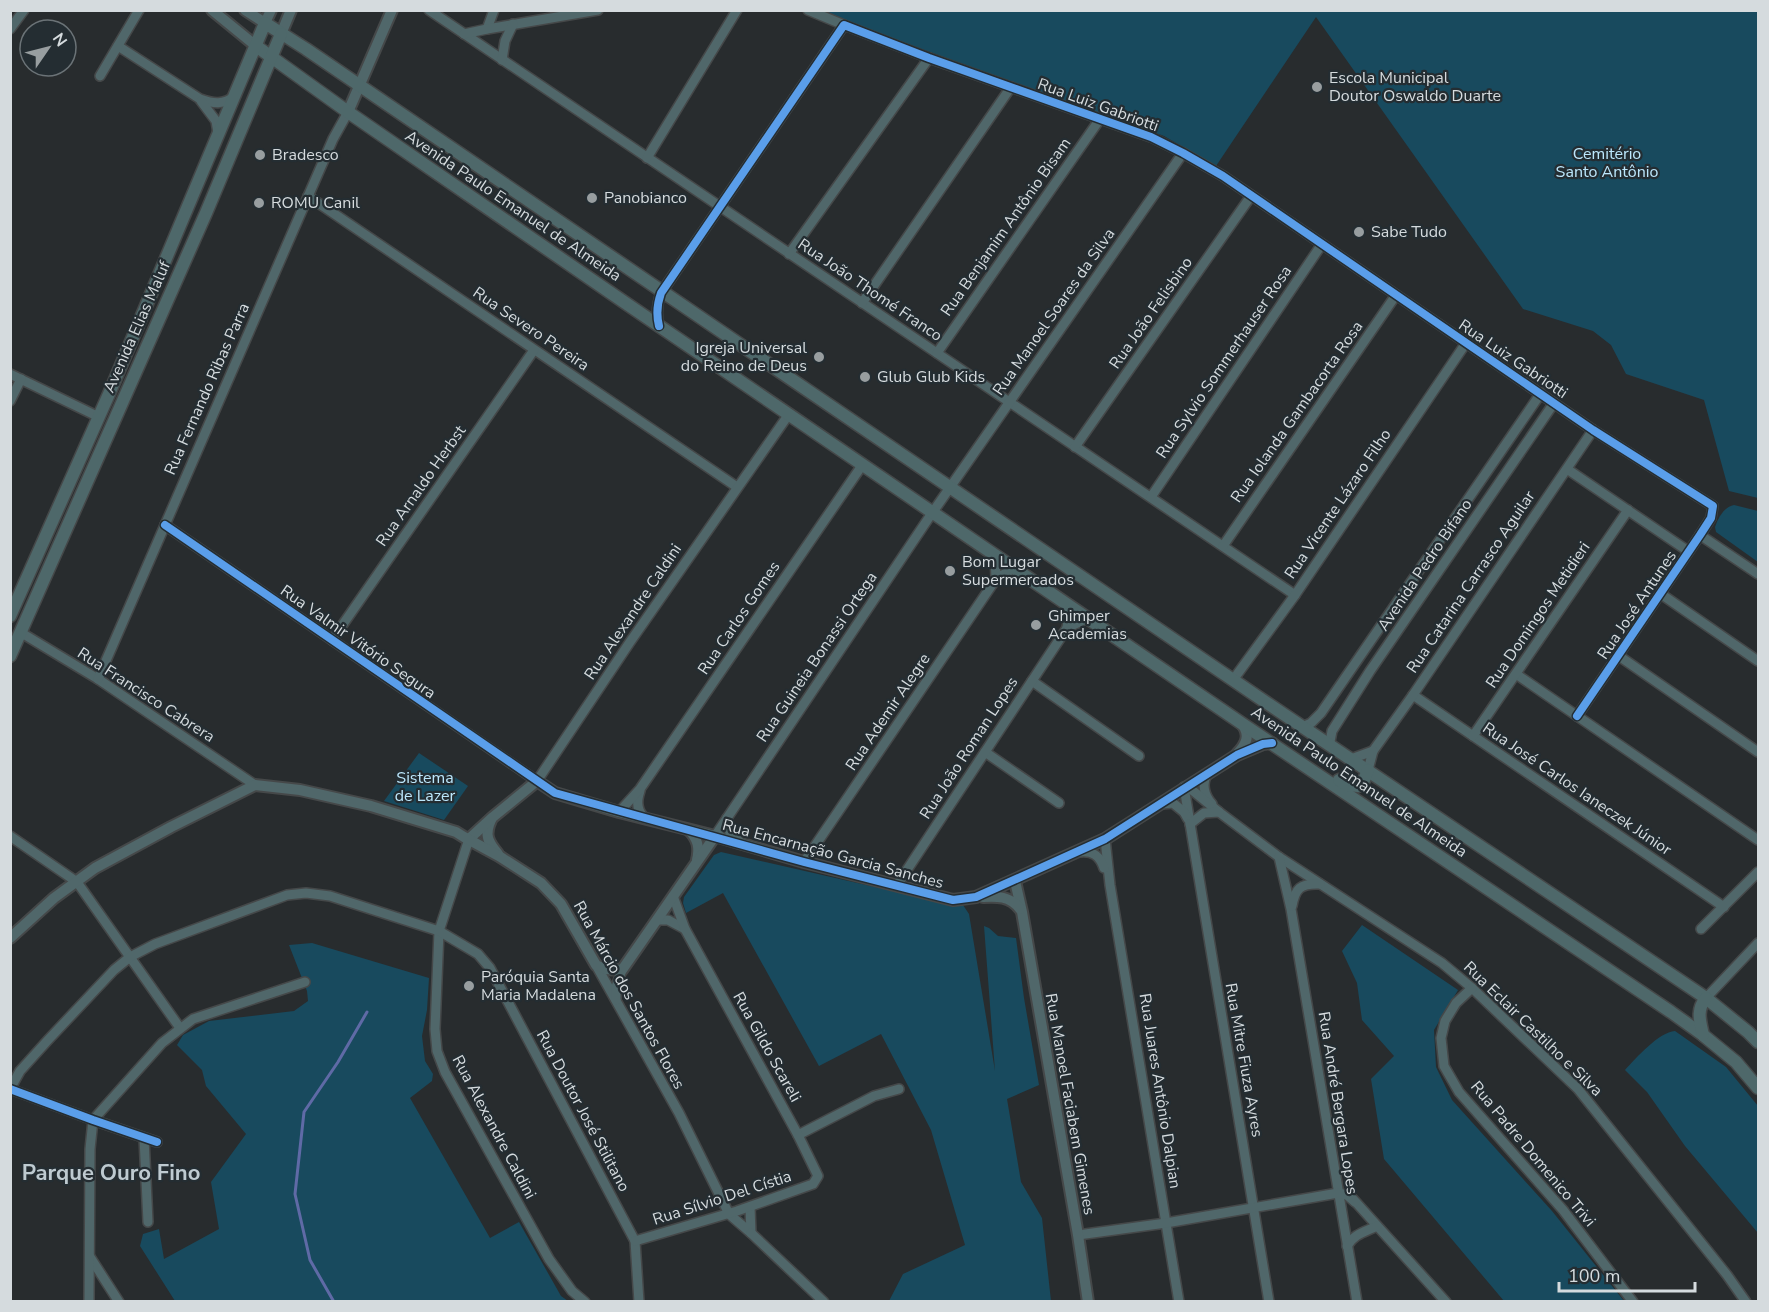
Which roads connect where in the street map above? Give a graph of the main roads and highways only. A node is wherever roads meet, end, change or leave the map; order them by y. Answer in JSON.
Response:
{"nodes":[{"id":1,"x":265,"y":23,"type":"joint"},
{"id":2,"x":281,"y":33,"type":"junction"},
{"id":3,"x":256,"y":46,"type":"junction"},
{"id":4,"x":272,"y":58,"type":"junction"},
{"id":5,"x":207,"y":161,"type":"junction"},
{"id":6,"x":206,"y":213,"type":"junction"},
{"id":7,"x":10,"y":616,"type":"edge"},
{"id":8,"x":15,"y":632,"type":"edge"},
{"id":9,"x":10,"y":656,"type":"edge"},
{"id":10,"x":1288,"y":753,"type":"junction"},
{"id":11,"x":1368,"y":770,"type":"junction"},
{"id":12,"x":1706,"y":998,"type":"junction"},
{"id":13,"x":1703,"y":1035,"type":"junction"},
{"id":14,"x":1758,"y":1042,"type":"edge"},
{"id":15,"x":1758,"y":1088,"type":"edge"}],
"edges":[{"from":1,"to":2,"type":"main road","name":"Avenida Paulo Emanuel de Almeida"},
{"from":1,"to":3,"type":"main road","name":"Avenida Elias Maluf"},
{"from":2,"to":4,"type":"main road","name":"Avenida Elias Maluf"},
{"from":2,"to":11,"type":"main road","name":"Avenida Paulo Emanuel de Almeida"},
{"from":3,"to":4,"type":"main road","name":"Avenida Paulo Emanuel de Almeida"},
{"from":3,"to":5,"type":"main road","name":"Avenida Elias Maluf"},
{"from":4,"to":6,"type":"main road","name":"Avenida Elias Maluf"},
{"from":4,"to":10,"type":"main road","name":"Avenida Paulo Emanuel de Almeida"},
{"from":5,"to":6,"type":"main road"},
{"from":5,"to":7,"type":"main road","name":"Avenida Elias Maluf"},
{"from":6,"to":8,"type":"main road","name":"Avenida Elias Maluf"},
{"from":8,"to":9,"type":"main road","name":"Avenida Elias Maluf"},
{"from":10,"to":11,"type":"main road"},
{"from":10,"to":13,"type":"main road","name":"Avenida Paulo Emanuel de Almeida"},
{"from":11,"to":12,"type":"main road","name":"Avenida Paulo Emanuel de Almeida"},
{"from":12,"to":13,"type":"main road"},
{"from":12,"to":14,"type":"main road","name":"Avenida Paulo Emanuel de Almeida"},
{"from":13,"to":15,"type":"main road","name":"Avenida Paulo Emanuel de Almeida"}]}
